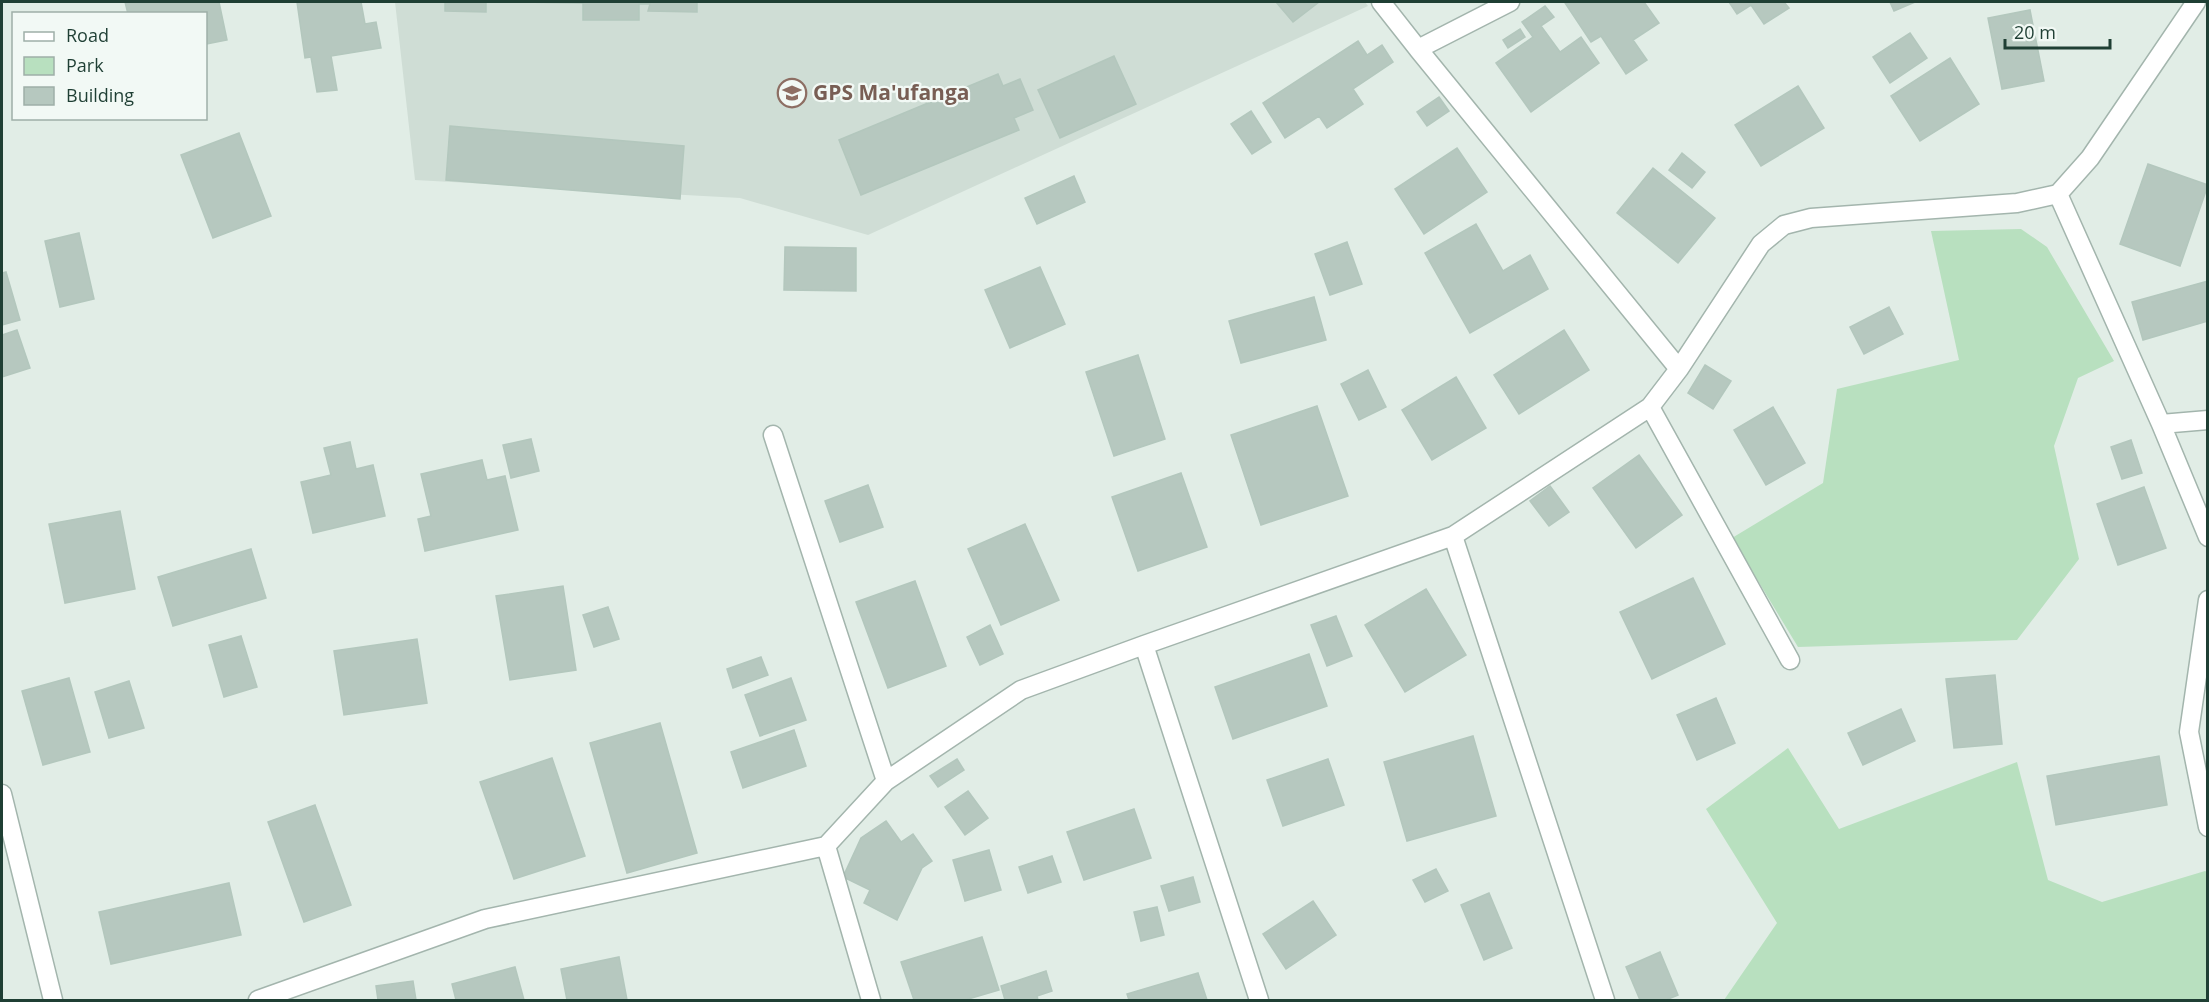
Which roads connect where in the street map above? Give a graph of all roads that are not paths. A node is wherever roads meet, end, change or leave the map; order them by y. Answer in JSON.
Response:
{"nodes":[{"id":1,"x":1381,"y":2,"type":"edge"},
{"id":2,"x":1510,"y":2,"type":"edge"},
{"id":3,"x":2196,"y":2,"type":"edge"},
{"id":4,"x":1418,"y":49,"type":"junction"},
{"id":5,"x":2058,"y":194,"type":"junction"},
{"id":6,"x":1679,"y":369,"type":"junction"},
{"id":7,"x":1650,"y":407,"type":"junction"},
{"id":8,"x":2208,"y":420,"type":"edge"},
{"id":9,"x":2161,"y":424,"type":"junction"},
{"id":10,"x":773,"y":435,"type":"dead end"},
{"id":11,"x":1454,"y":536,"type":"junction"},
{"id":12,"x":2208,"y":537,"type":"edge"},
{"id":13,"x":2208,"y":600,"type":"edge"},
{"id":14,"x":1144,"y":645,"type":"junction"},
{"id":15,"x":1790,"y":660,"type":"dead end"},
{"id":16,"x":886,"y":780,"type":"junction"},
{"id":17,"x":2,"y":794,"type":"edge"},
{"id":18,"x":2208,"y":827,"type":"edge"},
{"id":19,"x":826,"y":846,"type":"junction"},
{"id":20,"x":53,"y":1000,"type":"edge"},
{"id":21,"x":258,"y":1000,"type":"edge"},
{"id":22,"x":871,"y":1000,"type":"edge"},
{"id":23,"x":1259,"y":1000,"type":"edge"},
{"id":24,"x":1605,"y":1000,"type":"edge"}],
"edges":[{"from":1,"to":4,"type":"street"},
{"from":2,"to":4,"type":"street"},
{"from":3,"to":5,"type":"street"},
{"from":4,"to":6,"type":"street"},
{"from":5,"to":6,"type":"street"},
{"from":5,"to":9,"type":"street"},
{"from":6,"to":7,"type":"street"},
{"from":7,"to":11,"type":"street"},
{"from":7,"to":15,"type":"street"},
{"from":8,"to":9,"type":"street"},
{"from":9,"to":12,"type":"street"},
{"from":10,"to":16,"type":"street"},
{"from":11,"to":14,"type":"street"},
{"from":11,"to":24,"type":"street"},
{"from":13,"to":18,"type":"street"},
{"from":14,"to":16,"type":"street"},
{"from":14,"to":23,"type":"street"},
{"from":16,"to":19,"type":"street"},
{"from":17,"to":20,"type":"street"},
{"from":19,"to":21,"type":"street"},
{"from":19,"to":22,"type":"street"}]}
